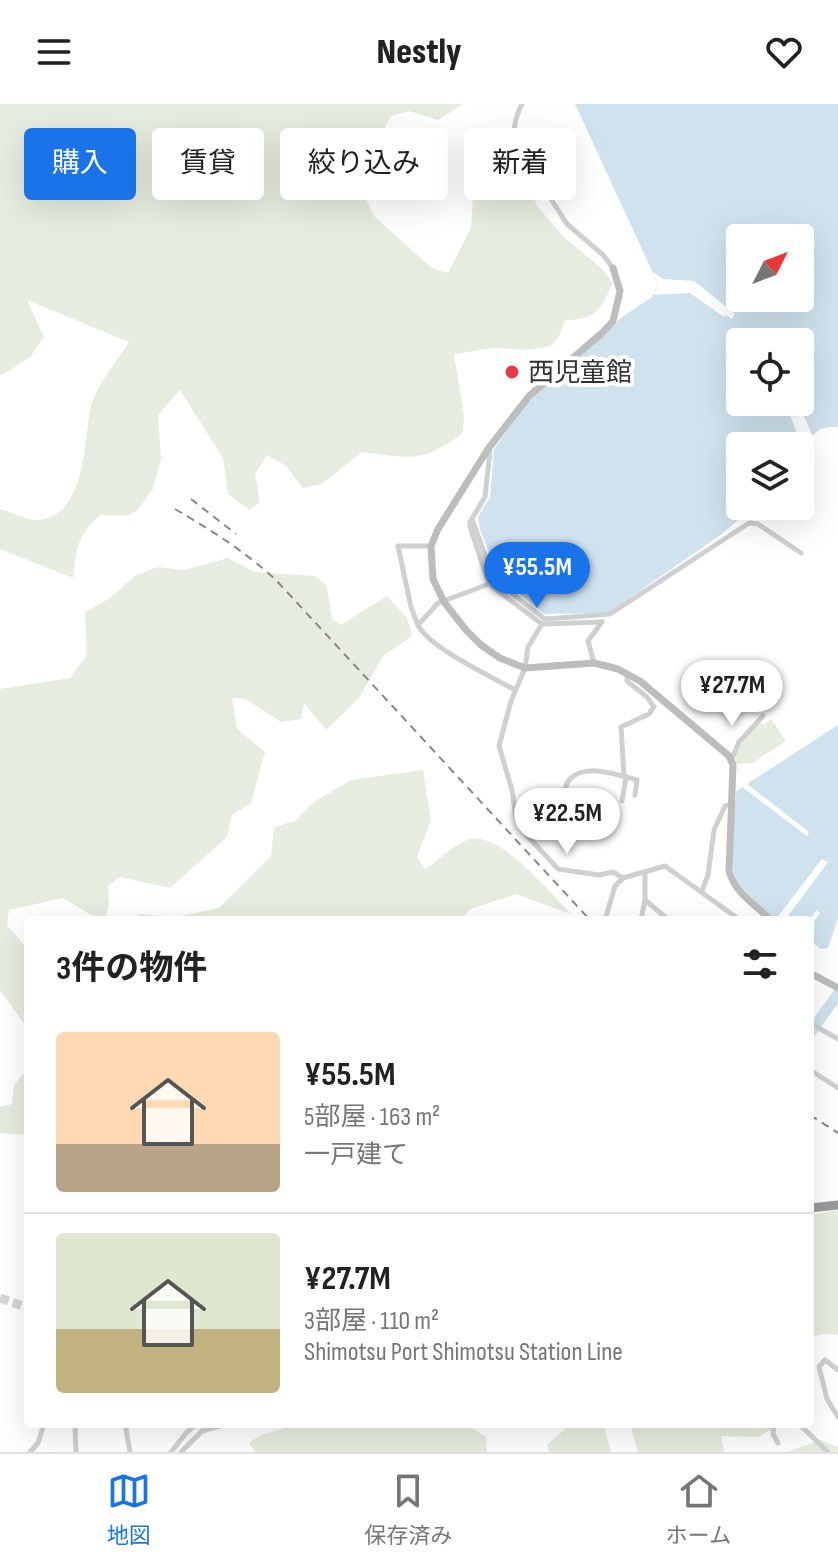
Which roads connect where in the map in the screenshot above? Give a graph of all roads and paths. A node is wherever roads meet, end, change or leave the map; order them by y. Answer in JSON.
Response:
{"nodes":[{"id":1,"x":522,"y":104,"type":"edge"},
{"id":2,"x":613,"y":268,"type":"joint"},
{"id":3,"x":488,"y":449,"type":"junction"},
{"id":4,"x":472,"y":519,"type":"junction"},
{"id":5,"x":431,"y":546,"type":"junction"},
{"id":6,"x":801,"y":553,"type":"dead end"},
{"id":7,"x":489,"y":584,"type":"junction"},
{"id":8,"x":444,"y":602,"type":"junction"},
{"id":9,"x":603,"y":619,"type":"junction"},
{"id":10,"x":542,"y":624,"type":"junction"},
{"id":11,"x":418,"y":625,"type":"junction"},
{"id":12,"x":594,"y":663,"type":"junction"},
{"id":13,"x":525,"y":668,"type":"junction"},
{"id":14,"x":628,"y":673,"type":"junction"},
{"id":15,"x":515,"y":690,"type":"junction"},
{"id":16,"x":763,"y":716,"type":"dead end"},
{"id":17,"x":732,"y":759,"type":"junction"},
{"id":18,"x":625,"y":777,"type":"junction"},
{"id":19,"x":635,"y":795,"type":"dead end"},
{"id":20,"x":563,"y":798,"type":"dead end"},
{"id":21,"x":622,"y":801,"type":"dead end"},
{"id":22,"x":731,"y":804,"type":"junction"},
{"id":23,"x":645,"y":874,"type":"junction"},
{"id":24,"x":623,"y":878,"type":"junction"},
{"id":25,"x":702,"y":891,"type":"junction"},
{"id":26,"x":645,"y":900,"type":"junction"},
{"id":27,"x":606,"y":916,"type":"edge"},
{"id":28,"x":642,"y":916,"type":"edge"},
{"id":29,"x":664,"y":916,"type":"edge"},
{"id":30,"x":735,"y":916,"type":"edge"},
{"id":31,"x":766,"y":916,"type":"edge"},
{"id":32,"x":814,"y":975,"type":"edge"},
{"id":33,"x":838,"y":988,"type":"edge"},
{"id":34,"x":814,"y":1025,"type":"edge"},
{"id":35,"x":838,"y":1039,"type":"edge"},
{"id":36,"x":814,"y":1073,"type":"edge"},
{"id":37,"x":838,"y":1088,"type":"edge"},
{"id":38,"x":814,"y":1205,"type":"edge"},
{"id":39,"x":838,"y":1205,"type":"edge"},
{"id":40,"x":838,"y":1370,"type":"edge"},
{"id":41,"x":838,"y":1417,"type":"edge"},
{"id":42,"x":43,"y":1428,"type":"edge"},
{"id":43,"x":75,"y":1428,"type":"edge"},
{"id":44,"x":126,"y":1428,"type":"edge"},
{"id":45,"x":192,"y":1428,"type":"edge"},
{"id":46,"x":212,"y":1428,"type":"edge"},
{"id":47,"x":774,"y":1428,"type":"edge"},
{"id":48,"x":803,"y":1428,"type":"edge"},
{"id":49,"x":778,"y":1443,"type":"dead end"},
{"id":50,"x":30,"y":1452,"type":"edge"},
{"id":51,"x":76,"y":1452,"type":"edge"},
{"id":52,"x":130,"y":1452,"type":"edge"},
{"id":53,"x":171,"y":1452,"type":"edge"},
{"id":54,"x":181,"y":1452,"type":"edge"},
{"id":55,"x":828,"y":1452,"type":"edge"}],
"edges":[{"from":1,"to":2,"type":"street"},
{"from":2,"to":3,"type":"main road"},
{"from":3,"to":4,"type":"street"},
{"from":3,"to":5,"type":"main road"},
{"from":4,"to":7,"type":"street"},
{"from":4,"to":9,"type":"street"},
{"from":5,"to":8,"type":"main road"},
{"from":5,"to":11,"type":"street"},
{"from":6,"to":9,"type":"street"},
{"from":7,"to":8,"type":"street"},
{"from":7,"to":10,"type":"street"},
{"from":8,"to":11,"type":"street"},
{"from":8,"to":13,"type":"main road"},
{"from":9,"to":10,"type":"street"},
{"from":9,"to":12,"type":"street"},
{"from":10,"to":13,"type":"street"},
{"from":11,"to":15,"type":"street"},
{"from":12,"to":13,"type":"main road"},
{"from":12,"to":14,"type":"main road"},
{"from":13,"to":15,"type":"street"},
{"from":14,"to":17,"type":"main road"},
{"from":14,"to":18,"type":"street"},
{"from":15,"to":24,"type":"street"},
{"from":16,"to":17,"type":"street"},
{"from":17,"to":22,"type":"main road"},
{"from":18,"to":19,"type":"street"},
{"from":18,"to":20,"type":"street"},
{"from":18,"to":21,"type":"street"},
{"from":22,"to":25,"type":"street"},
{"from":22,"to":31,"type":"main road"},
{"from":23,"to":24,"type":"street"},
{"from":23,"to":25,"type":"street"},
{"from":23,"to":26,"type":"street"},
{"from":24,"to":27,"type":"street"},
{"from":25,"to":30,"type":"street"},
{"from":26,"to":28,"type":"street"},
{"from":26,"to":29,"type":"street"},
{"from":32,"to":33,"type":"main road"},
{"from":34,"to":35,"type":"street"},
{"from":36,"to":37,"type":"street"},
{"from":38,"to":39,"type":"highway"},
{"from":40,"to":41,"type":"street"},
{"from":42,"to":50,"type":"street"},
{"from":43,"to":51,"type":"street"},
{"from":44,"to":52,"type":"street"},
{"from":45,"to":53,"type":"street"},
{"from":46,"to":54,"type":"street"},
{"from":47,"to":49,"type":"street"},
{"from":48,"to":55,"type":"street"}]}
